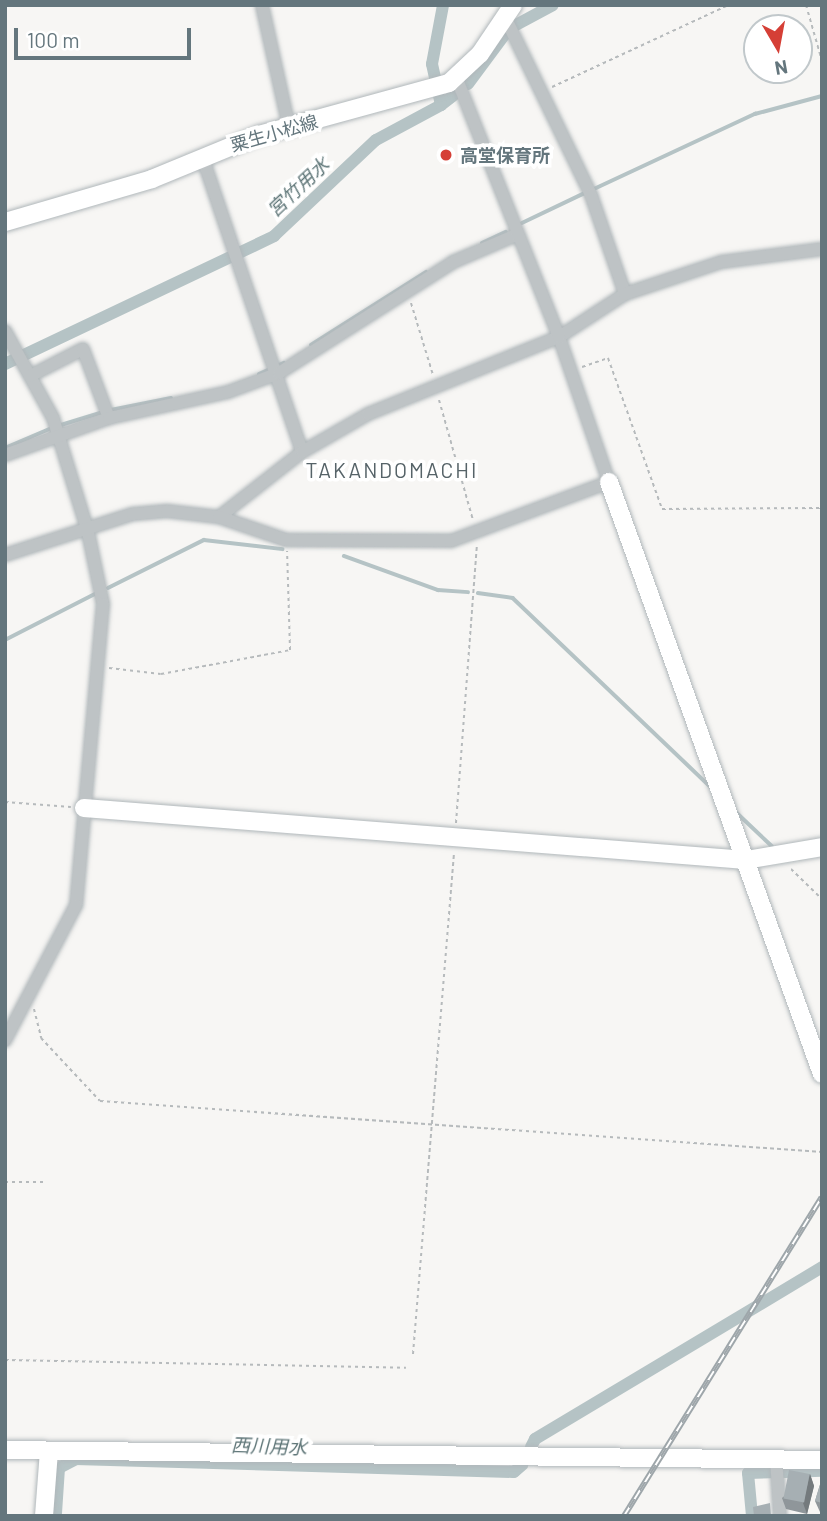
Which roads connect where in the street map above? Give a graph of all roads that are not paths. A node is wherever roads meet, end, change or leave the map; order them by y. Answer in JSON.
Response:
{"nodes":[{"id":1,"x":262,"y":5,"type":"edge"},
{"id":2,"x":509,"y":11,"type":"edge"},
{"id":3,"x":453,"y":81,"type":"junction"},
{"id":4,"x":289,"y":127,"type":"junction"},
{"id":5,"x":202,"y":156,"type":"junction"},
{"id":6,"x":5,"y":222,"type":"edge"},
{"id":7,"x":516,"y":235,"type":"junction"},
{"id":8,"x":822,"y":249,"type":"edge"},
{"id":9,"x":625,"y":295,"type":"junction"},
{"id":10,"x":8,"y":336,"type":"edge"},
{"id":11,"x":559,"y":337,"type":"junction"},
{"id":12,"x":278,"y":371,"type":"junction"},
{"id":13,"x":28,"y":372,"type":"junction"},
{"id":14,"x":109,"y":418,"type":"junction"},
{"id":15,"x":57,"y":435,"type":"junction"},
{"id":16,"x":303,"y":452,"type":"junction"},
{"id":17,"x":5,"y":455,"type":"edge"},
{"id":18,"x":609,"y":482,"type":"junction"},
{"id":19,"x":219,"y":517,"type":"junction"},
{"id":20,"x":88,"y":532,"type":"junction"},
{"id":21,"x":6,"y":553,"type":"edge"},
{"id":22,"x":84,"y":808,"type":"junction"},
{"id":23,"x":822,"y":847,"type":"edge"},
{"id":24,"x":746,"y":860,"type":"junction"},
{"id":25,"x":5,"y":1040,"type":"edge"},
{"id":26,"x":822,"y":1074,"type":"edge"},
{"id":27,"x":5,"y":1450,"type":"edge"},
{"id":28,"x":50,"y":1451,"type":"junction"},
{"id":29,"x":776,"y":1458,"type":"junction"},
{"id":30,"x":822,"y":1460,"type":"edge"},
{"id":31,"x":44,"y":1516,"type":"edge"},
{"id":32,"x":780,"y":1516,"type":"edge"}],
"edges":[{"from":1,"to":4,"type":"street"},
{"from":2,"to":3,"type":"street"},
{"from":2,"to":9,"type":"street"},
{"from":3,"to":4,"type":"street","name":"粟生小松線"},
{"from":3,"to":7,"type":"street"},
{"from":4,"to":5,"type":"street","name":"粟生小松線"},
{"from":5,"to":6,"type":"street","name":"粟生小松線"},
{"from":5,"to":12,"type":"street"},
{"from":7,"to":11,"type":"street"},
{"from":7,"to":12,"type":"street"},
{"from":8,"to":9,"type":"street"},
{"from":9,"to":11,"type":"street"},
{"from":10,"to":13,"type":"street"},
{"from":11,"to":16,"type":"street"},
{"from":11,"to":18,"type":"street"},
{"from":12,"to":14,"type":"street"},
{"from":12,"to":16,"type":"street"},
{"from":13,"to":14,"type":"street"},
{"from":13,"to":15,"type":"street"},
{"from":14,"to":15,"type":"street"},
{"from":15,"to":17,"type":"street"},
{"from":15,"to":20,"type":"street"},
{"from":16,"to":19,"type":"street"},
{"from":18,"to":19,"type":"street"},
{"from":18,"to":24,"type":"street"},
{"from":19,"to":20,"type":"street"},
{"from":20,"to":21,"type":"street"},
{"from":20,"to":22,"type":"street"},
{"from":22,"to":24,"type":"street"},
{"from":22,"to":25,"type":"street"},
{"from":23,"to":24,"type":"street"},
{"from":24,"to":26,"type":"street"},
{"from":27,"to":28,"type":"street"},
{"from":28,"to":29,"type":"street"},
{"from":28,"to":31,"type":"street"},
{"from":29,"to":30,"type":"street"},
{"from":29,"to":32,"type":"street"}]}
